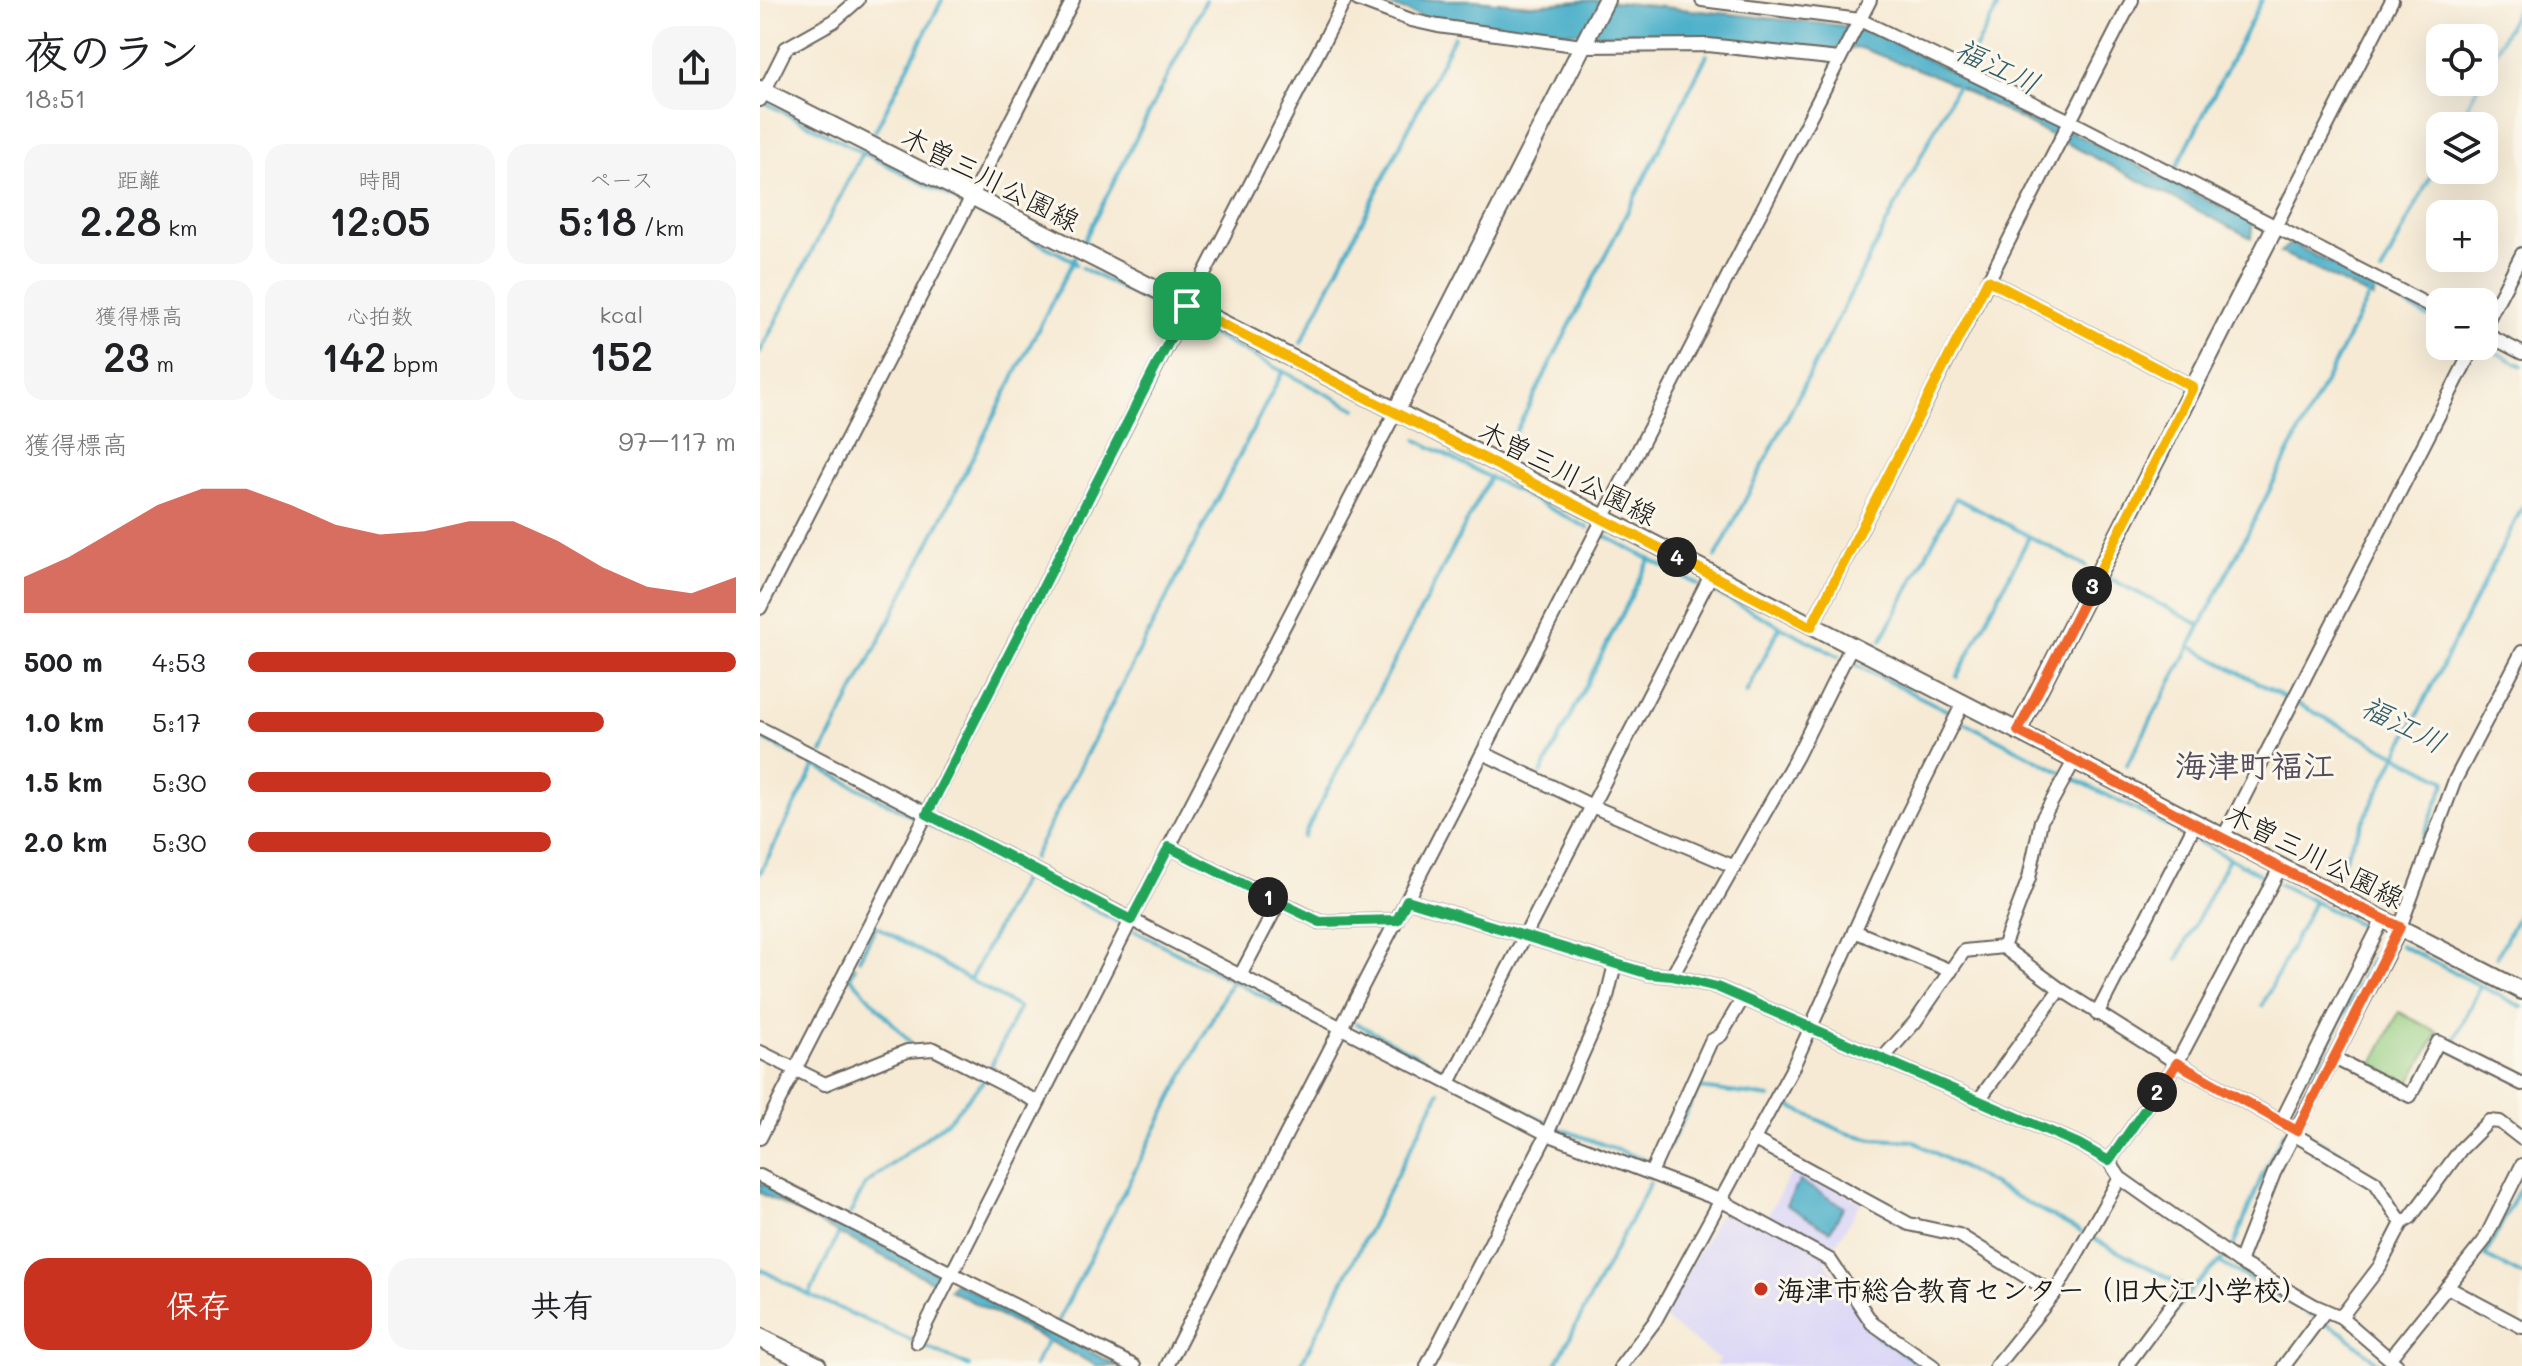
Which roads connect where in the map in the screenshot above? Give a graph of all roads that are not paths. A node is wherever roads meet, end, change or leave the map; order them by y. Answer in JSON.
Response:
{"nodes":[{"id":1,"x":858,"y":0,"type":"edge"},
{"id":2,"x":1073,"y":0,"type":"edge"},
{"id":3,"x":1345,"y":0,"type":"edge"},
{"id":4,"x":1358,"y":0,"type":"edge"},
{"id":5,"x":1606,"y":0,"type":"edge"},
{"id":6,"x":1702,"y":0,"type":"edge"},
{"id":7,"x":1870,"y":0,"type":"edge"},
{"id":8,"x":2132,"y":0,"type":"edge"},
{"id":9,"x":2392,"y":0,"type":"edge"},
{"id":10,"x":1858,"y":23,"type":"junction"},
{"id":11,"x":1583,"y":43,"type":"junction"},
{"id":12,"x":1840,"y":57,"type":"junction"},
{"id":13,"x":761,"y":94,"type":"edge"},
{"id":14,"x":2068,"y":124,"type":"junction"},
{"id":15,"x":971,"y":198,"type":"junction"},
{"id":16,"x":2275,"y":227,"type":"junction"},
{"id":17,"x":2522,"y":254,"type":"edge"},
{"id":18,"x":1988,"y":280,"type":"junction"},
{"id":19,"x":2498,"y":300,"type":"edge"},
{"id":20,"x":2426,"y":304,"type":"edge"},
{"id":21,"x":1187,"y":306,"type":"junction"},
{"id":22,"x":2498,"y":340,"type":"edge"},
{"id":23,"x":2522,"y":353,"type":"edge"},
{"id":24,"x":2467,"y":360,"type":"edge"},
{"id":25,"x":2193,"y":387,"type":"junction"},
{"id":26,"x":1396,"y":411,"type":"junction"},
{"id":27,"x":1603,"y":519,"type":"junction"},
{"id":28,"x":1711,"y":575,"type":"junction"},
{"id":29,"x":760,"y":608,"type":"edge"},
{"id":30,"x":1811,"y":627,"type":"junction"},
{"id":31,"x":1851,"y":647,"type":"junction"},
{"id":32,"x":2522,"y":652,"type":"edge"},
{"id":33,"x":1963,"y":703,"type":"junction"},
{"id":34,"x":760,"y":728,"type":"edge"},
{"id":35,"x":2018,"y":731,"type":"junction"},
{"id":36,"x":1483,"y":753,"type":"junction"},
{"id":37,"x":2074,"y":761,"type":"junction"},
{"id":38,"x":1594,"y":807,"type":"junction"},
{"id":39,"x":927,"y":814,"type":"junction"},
{"id":40,"x":2195,"y":824,"type":"junction"},
{"id":41,"x":2223,"y":838,"type":"junction"},
{"id":42,"x":1169,"y":847,"type":"junction"},
{"id":43,"x":1735,"y":867,"type":"junction"},
{"id":44,"x":2280,"y":868,"type":"junction"},
{"id":45,"x":1407,"y":900,"type":"junction"},
{"id":46,"x":1279,"y":902,"type":"junction"},
{"id":47,"x":2383,"y":919,"type":"junction"},
{"id":48,"x":1131,"y":920,"type":"junction"},
{"id":49,"x":1397,"y":920,"type":"junction"},
{"id":50,"x":2400,"y":927,"type":"junction"},
{"id":51,"x":1854,"y":931,"type":"junction"},
{"id":52,"x":1526,"y":937,"type":"junction"},
{"id":53,"x":2003,"y":947,"type":"junction"},
{"id":54,"x":1615,"y":964,"type":"junction"},
{"id":55,"x":1951,"y":971,"type":"junction"},
{"id":56,"x":1240,"y":976,"type":"junction"},
{"id":57,"x":1672,"y":976,"type":"junction"},
{"id":58,"x":2060,"y":989,"type":"junction"},
{"id":59,"x":2522,"y":991,"type":"edge"},
{"id":60,"x":1743,"y":998,"type":"junction"},
{"id":61,"x":2097,"y":1014,"type":"junction"},
{"id":62,"x":1340,"y":1028,"type":"junction"},
{"id":63,"x":1811,"y":1028,"type":"junction"},
{"id":64,"x":760,"y":1052,"type":"edge"},
{"id":65,"x":1883,"y":1058,"type":"junction"},
{"id":66,"x":2334,"y":1058,"type":"junction"},
{"id":67,"x":2177,"y":1063,"type":"junction"},
{"id":68,"x":796,"y":1070,"type":"junction"},
{"id":69,"x":1449,"y":1083,"type":"junction"},
{"id":70,"x":2522,"y":1084,"type":"edge"},
{"id":71,"x":1978,"y":1101,"type":"junction"},
{"id":72,"x":1038,"y":1102,"type":"junction"},
{"id":73,"x":2281,"y":1122,"type":"junction"},
{"id":74,"x":2296,"y":1133,"type":"junction"},
{"id":75,"x":1547,"y":1134,"type":"junction"},
{"id":76,"x":760,"y":1138,"type":"edge"},
{"id":77,"x":1753,"y":1139,"type":"junction"},
{"id":78,"x":2522,"y":1139,"type":"edge"},
{"id":79,"x":2109,"y":1161,"type":"junction"},
{"id":80,"x":2522,"y":1165,"type":"edge"},
{"id":81,"x":1651,"y":1173,"type":"junction"},
{"id":82,"x":760,"y":1176,"type":"edge"},
{"id":83,"x":2120,"y":1178,"type":"junction"},
{"id":84,"x":1720,"y":1200,"type":"junction"},
{"id":85,"x":2402,"y":1223,"type":"junction"},
{"id":86,"x":2239,"y":1262,"type":"junction"},
{"id":87,"x":950,"y":1274,"type":"junction"},
{"id":88,"x":2447,"y":1287,"type":"junction"},
{"id":89,"x":2181,"y":1292,"type":"dead end"},
{"id":90,"x":2054,"y":1294,"type":"junction"},
{"id":91,"x":2325,"y":1311,"type":"junction"},
{"id":92,"x":2341,"y":1317,"type":"junction"},
{"id":93,"x":2522,"y":1327,"type":"edge"},
{"id":94,"x":760,"y":1338,"type":"edge"},
{"id":95,"x":917,"y":1342,"type":"dead end"},
{"id":96,"x":2394,"y":1362,"type":"edge"},
{"id":97,"x":817,"y":1366,"type":"edge"},
{"id":98,"x":1134,"y":1366,"type":"edge"},
{"id":99,"x":1167,"y":1366,"type":"edge"},
{"id":100,"x":1427,"y":1366,"type":"edge"},
{"id":101,"x":1621,"y":1366,"type":"edge"},
{"id":102,"x":1933,"y":1366,"type":"edge"},
{"id":103,"x":1996,"y":1366,"type":"edge"},
{"id":104,"x":2126,"y":1366,"type":"edge"},
{"id":105,"x":2284,"y":1366,"type":"edge"}],
"edges":[{"from":1,"to":13,"type":"street"},
{"from":2,"to":15,"type":"street"},
{"from":3,"to":21,"type":"street"},
{"from":4,"to":11,"type":"street"},
{"from":5,"to":11,"type":"main road"},
{"from":6,"to":10,"type":"street"},
{"from":7,"to":10,"type":"street"},
{"from":8,"to":14,"type":"street"},
{"from":9,"to":16,"type":"street"},
{"from":10,"to":12,"type":"street"},
{"from":10,"to":14,"type":"street"},
{"from":11,"to":12,"type":"street"},
{"from":11,"to":26,"type":"main road"},
{"from":12,"to":27,"type":"street"},
{"from":13,"to":15,"type":"main road","name":"木曽三川公園線"},
{"from":14,"to":16,"type":"street"},
{"from":14,"to":18,"type":"street"},
{"from":15,"to":21,"type":"main road","name":"木曽三川公園線"},
{"from":15,"to":29,"type":"street"},
{"from":16,"to":20,"type":"street"},
{"from":16,"to":25,"type":"main road"},
{"from":17,"to":19,"type":"street"},
{"from":18,"to":25,"type":"street"},
{"from":18,"to":30,"type":"street"},
{"from":21,"to":26,"type":"main road","name":"木曽三川公園線"},
{"from":21,"to":39,"type":"street"},
{"from":22,"to":23,"type":"street"},
{"from":24,"to":41,"type":"street"},
{"from":25,"to":35,"type":"main road"},
{"from":26,"to":27,"type":"main road","name":"木曽三川公園線"},
{"from":26,"to":42,"type":"street"},
{"from":27,"to":28,"type":"main road","name":"木曽三川公園線"},
{"from":27,"to":36,"type":"street"},
{"from":28,"to":30,"type":"main road","name":"木曽三川公園線"},
{"from":28,"to":38,"type":"street"},
{"from":30,"to":31,"type":"main road","name":"木曽三川公園線"},
{"from":31,"to":33,"type":"main road","name":"木曽三川公園線"},
{"from":31,"to":43,"type":"street"},
{"from":32,"to":50,"type":"street"},
{"from":33,"to":35,"type":"main road","name":"木曽三川公園線"},
{"from":33,"to":51,"type":"street"},
{"from":34,"to":39,"type":"street"},
{"from":35,"to":37,"type":"main road","name":"木曽三川公園線"},
{"from":36,"to":38,"type":"street"},
{"from":36,"to":45,"type":"street"},
{"from":37,"to":40,"type":"main road","name":"木曽三川公園線"},
{"from":37,"to":53,"type":"street"},
{"from":38,"to":43,"type":"street"},
{"from":38,"to":52,"type":"street"},
{"from":39,"to":48,"type":"street"},
{"from":39,"to":68,"type":"street"},
{"from":40,"to":41,"type":"main road","name":"木曽三川公園線"},
{"from":40,"to":61,"type":"street"},
{"from":41,"to":44,"type":"main road","name":"木曽三川公園線"},
{"from":42,"to":46,"type":"street"},
{"from":42,"to":48,"type":"street"},
{"from":43,"to":57,"type":"street"},
{"from":44,"to":47,"type":"main road","name":"木曽三川公園線"},
{"from":44,"to":67,"type":"street"},
{"from":45,"to":49,"type":"street"},
{"from":45,"to":52,"type":"street"},
{"from":46,"to":49,"type":"street"},
{"from":46,"to":56,"type":"street"},
{"from":47,"to":50,"type":"main road","name":"木曽三川公園線"},
{"from":47,"to":73,"type":"street"},
{"from":48,"to":56,"type":"street"},
{"from":48,"to":72,"type":"street"},
{"from":49,"to":62,"type":"street"},
{"from":50,"to":59,"type":"main road","name":"木曽三川公園線"},
{"from":50,"to":66,"type":"street"},
{"from":51,"to":55,"type":"street"},
{"from":51,"to":63,"type":"street"},
{"from":52,"to":54,"type":"street"},
{"from":52,"to":69,"type":"street"},
{"from":53,"to":55,"type":"street"},
{"from":53,"to":58,"type":"street"},
{"from":54,"to":57,"type":"street"},
{"from":54,"to":75,"type":"street"},
{"from":55,"to":65,"type":"street"},
{"from":56,"to":62,"type":"street"},
{"from":57,"to":60,"type":"street"},
{"from":58,"to":61,"type":"street"},
{"from":58,"to":71,"type":"street"},
{"from":60,"to":63,"type":"street"},
{"from":60,"to":81,"type":"street"},
{"from":61,"to":67,"type":"street"},
{"from":62,"to":69,"type":"street"},
{"from":62,"to":99,"type":"street"},
{"from":63,"to":65,"type":"street"},
{"from":63,"to":77,"type":"street"},
{"from":64,"to":68,"type":"street"},
{"from":65,"to":71,"type":"street"},
{"from":66,"to":70,"type":"street"},
{"from":66,"to":74,"type":"street"},
{"from":67,"to":73,"type":"street"},
{"from":67,"to":79,"type":"street"},
{"from":68,"to":72,"type":"street"},
{"from":68,"to":76,"type":"street"},
{"from":69,"to":75,"type":"street"},
{"from":71,"to":79,"type":"street"},
{"from":72,"to":87,"type":"street"},
{"from":73,"to":74,"type":"street"},
{"from":74,"to":85,"type":"street"},
{"from":74,"to":86,"type":"street"},
{"from":75,"to":81,"type":"street"},
{"from":75,"to":100,"type":"street"},
{"from":77,"to":84,"type":"street"},
{"from":77,"to":90,"type":"street"},
{"from":78,"to":85,"type":"street"},
{"from":79,"to":83,"type":"street"},
{"from":80,"to":88,"type":"street"},
{"from":81,"to":84,"type":"street"},
{"from":82,"to":87,"type":"street"},
{"from":83,"to":86,"type":"street"},
{"from":83,"to":90,"type":"street"},
{"from":84,"to":101,"type":"street"},
{"from":84,"to":102,"type":"street"},
{"from":85,"to":92,"type":"street"},
{"from":86,"to":91,"type":"street"},
{"from":87,"to":95,"type":"street"},
{"from":87,"to":98,"type":"street"},
{"from":88,"to":93,"type":"street"},
{"from":88,"to":96,"type":"street"},
{"from":89,"to":104,"type":"street"},
{"from":90,"to":103,"type":"street"},
{"from":91,"to":92,"type":"street"},
{"from":91,"to":105,"type":"street"},
{"from":92,"to":96,"type":"street"},
{"from":94,"to":97,"type":"main road"}]}
